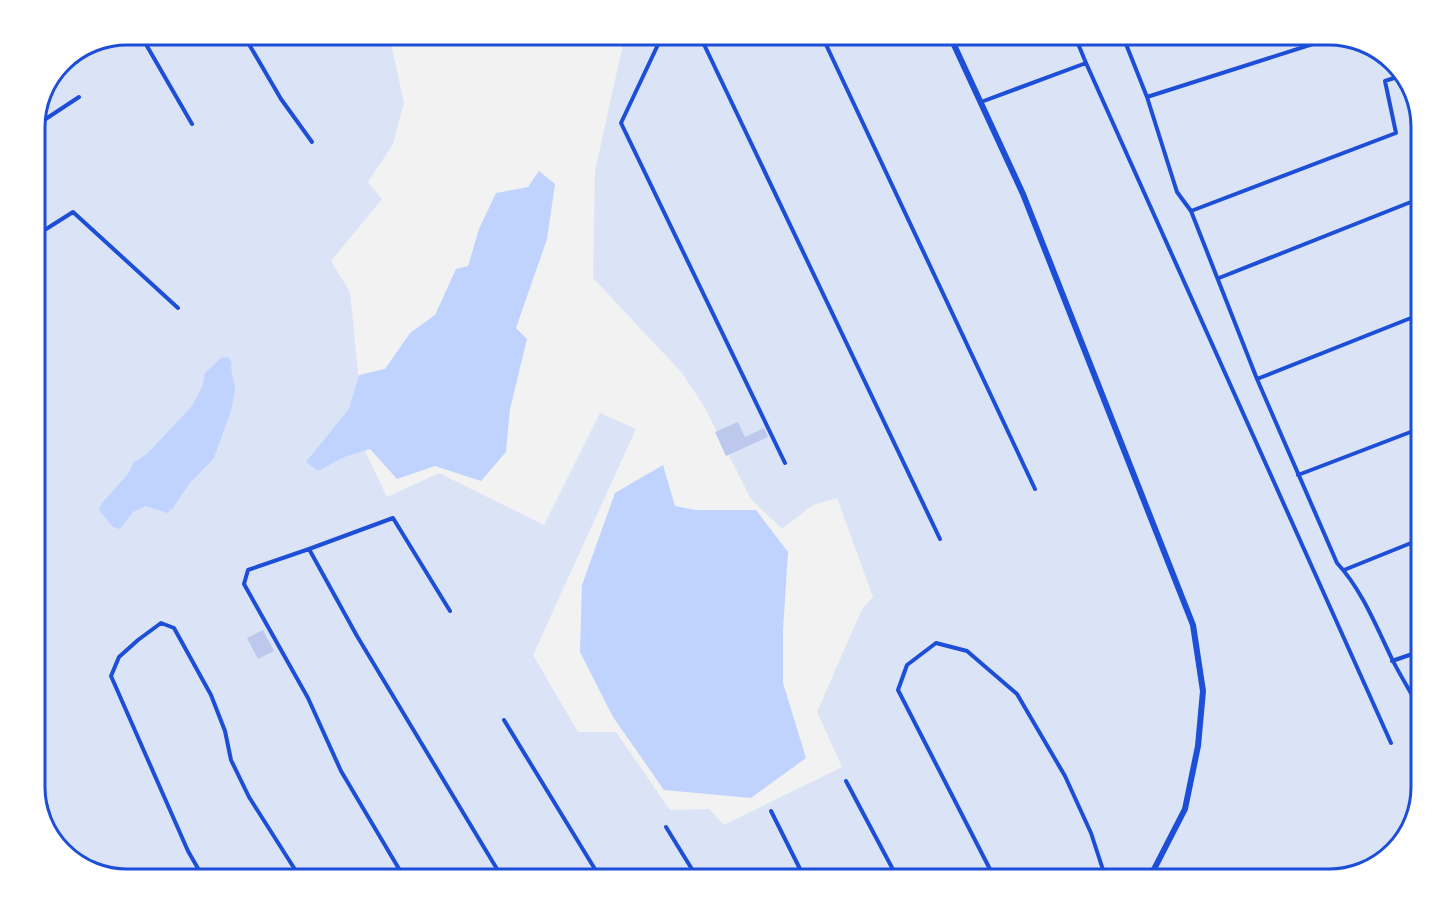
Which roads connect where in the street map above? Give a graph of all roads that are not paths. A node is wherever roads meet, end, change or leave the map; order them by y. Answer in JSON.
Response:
{"nodes":[{"id":1,"x":146,"y":45,"type":"edge"},
{"id":2,"x":249,"y":45,"type":"edge"},
{"id":3,"x":658,"y":45,"type":"edge"},
{"id":4,"x":704,"y":45,"type":"edge"},
{"id":5,"x":826,"y":45,"type":"edge"},
{"id":6,"x":954,"y":45,"type":"edge"},
{"id":7,"x":1079,"y":45,"type":"edge"},
{"id":8,"x":1126,"y":45,"type":"edge"},
{"id":9,"x":1310,"y":45,"type":"edge"},
{"id":10,"x":1086,"y":63,"type":"junction"},
{"id":11,"x":1394,"y":78,"type":"edge"},
{"id":12,"x":1147,"y":97,"type":"junction"},
{"id":13,"x":79,"y":98,"type":"dead end"},
{"id":14,"x":980,"y":103,"type":"junction"},
{"id":15,"x":46,"y":119,"type":"edge"},
{"id":16,"x":192,"y":124,"type":"dead end"},
{"id":17,"x":312,"y":142,"type":"dead end"},
{"id":18,"x":1411,"y":202,"type":"edge"},
{"id":19,"x":1191,"y":211,"type":"junction"},
{"id":20,"x":45,"y":230,"type":"edge"},
{"id":21,"x":1218,"y":278,"type":"junction"},
{"id":22,"x":178,"y":308,"type":"dead end"},
{"id":23,"x":1411,"y":318,"type":"edge"},
{"id":24,"x":1257,"y":379,"type":"junction"},
{"id":25,"x":1411,"y":432,"type":"edge"},
{"id":26,"x":785,"y":462,"type":"dead end"},
{"id":27,"x":1298,"y":475,"type":"junction"},
{"id":28,"x":1035,"y":489,"type":"dead end"},
{"id":29,"x":940,"y":539,"type":"dead end"},
{"id":30,"x":1411,"y":543,"type":"edge"},
{"id":31,"x":309,"y":549,"type":"junction"},
{"id":32,"x":1344,"y":570,"type":"junction"},
{"id":33,"x":450,"y":611,"type":"dead end"},
{"id":34,"x":1411,"y":654,"type":"edge"},
{"id":35,"x":1392,"y":661,"type":"junction"},
{"id":36,"x":1411,"y":694,"type":"edge"},
{"id":37,"x":504,"y":720,"type":"dead end"},
{"id":38,"x":1391,"y":743,"type":"dead end"},
{"id":39,"x":846,"y":781,"type":"dead end"},
{"id":40,"x":771,"y":811,"type":"dead end"},
{"id":41,"x":666,"y":827,"type":"dead end"},
{"id":42,"x":198,"y":869,"type":"edge"},
{"id":43,"x":295,"y":869,"type":"edge"},
{"id":44,"x":399,"y":869,"type":"edge"},
{"id":45,"x":497,"y":869,"type":"edge"},
{"id":46,"x":595,"y":869,"type":"edge"},
{"id":47,"x":692,"y":869,"type":"edge"},
{"id":48,"x":800,"y":869,"type":"edge"},
{"id":49,"x":893,"y":869,"type":"edge"},
{"id":50,"x":991,"y":869,"type":"edge"},
{"id":51,"x":1103,"y":869,"type":"edge"},
{"id":52,"x":1154,"y":869,"type":"edge"}],
"edges":[{"from":1,"to":16,"type":"lane"},
{"from":2,"to":17,"type":"lane"},
{"from":3,"to":26,"type":"lane"},
{"from":4,"to":29,"type":"lane"},
{"from":5,"to":28,"type":"lane"},
{"from":6,"to":14,"type":"street"},
{"from":7,"to":10,"type":"lane"},
{"from":8,"to":12,"type":"lane"},
{"from":9,"to":12,"type":"lane"},
{"from":10,"to":14,"type":"lane"},
{"from":10,"to":38,"type":"lane"},
{"from":11,"to":19,"type":"lane"},
{"from":12,"to":19,"type":"lane"},
{"from":13,"to":15,"type":"lane"},
{"from":14,"to":52,"type":"street"},
{"from":18,"to":21,"type":"lane"},
{"from":19,"to":21,"type":"lane"},
{"from":20,"to":22,"type":"lane"},
{"from":21,"to":24,"type":"lane"},
{"from":23,"to":24,"type":"lane"},
{"from":24,"to":27,"type":"lane"},
{"from":25,"to":27,"type":"lane"},
{"from":27,"to":32,"type":"lane"},
{"from":30,"to":32,"type":"lane"},
{"from":31,"to":33,"type":"lane"},
{"from":31,"to":44,"type":"lane"},
{"from":31,"to":45,"type":"lane"},
{"from":32,"to":35,"type":"lane"},
{"from":34,"to":35,"type":"lane"},
{"from":35,"to":36,"type":"lane"},
{"from":37,"to":46,"type":"lane"},
{"from":39,"to":49,"type":"lane"},
{"from":40,"to":48,"type":"lane"},
{"from":41,"to":47,"type":"lane"},
{"from":42,"to":43,"type":"lane"},
{"from":50,"to":51,"type":"lane"}]}
